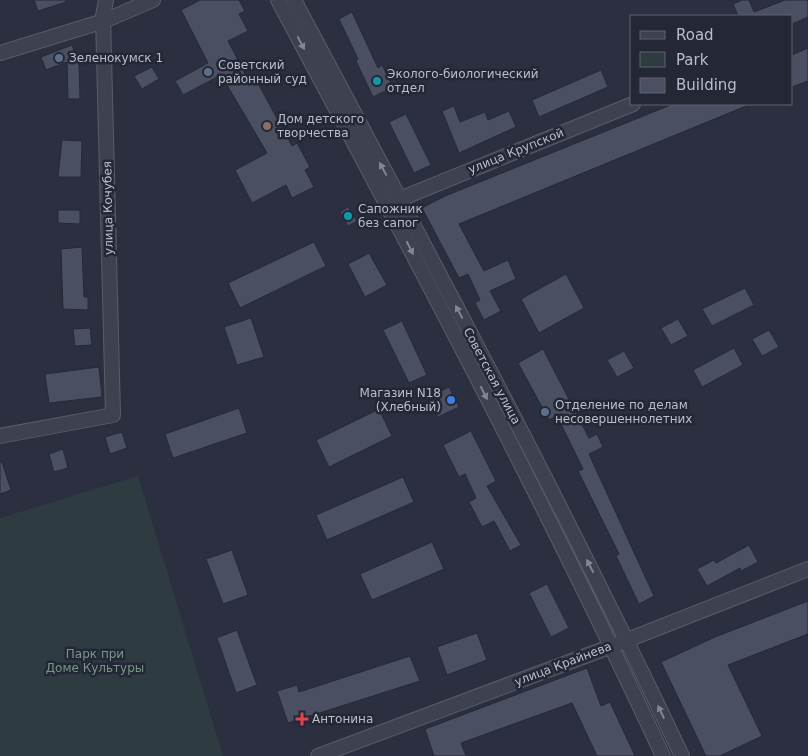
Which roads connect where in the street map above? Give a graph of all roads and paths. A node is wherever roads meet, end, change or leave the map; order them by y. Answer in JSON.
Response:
{"nodes":[{"id":1,"x":106,"y":0,"type":"edge"},
{"id":2,"x":153,"y":0,"type":"edge"},
{"id":3,"x":278,"y":0,"type":"edge"},
{"id":4,"x":294,"y":0,"type":"edge"},
{"id":5,"x":104,"y":22,"type":"junction"},
{"id":6,"x":0,"y":53,"type":"edge"},
{"id":7,"x":631,"y":105,"type":"edge"},
{"id":8,"x":400,"y":199,"type":"junction"},
{"id":9,"x":0,"y":436,"type":"edge"},
{"id":10,"x":808,"y":569,"type":"edge"},
{"id":11,"x":627,"y":640,"type":"junction"},
{"id":12,"x":612,"y":646,"type":"junction"},
{"id":13,"x":318,"y":756,"type":"edge"},
{"id":14,"x":663,"y":756,"type":"edge"},
{"id":15,"x":682,"y":756,"type":"edge"}],
"edges":[{"from":1,"to":5,"type":"street","name":"улица Кочубея"},
{"from":2,"to":5,"type":"street"},
{"from":3,"to":12,"type":"street","name":"Советская улица","one_way":true},
{"from":8,"to":4,"type":"street","name":"Советская улица","one_way":true},
{"from":5,"to":6,"type":"street"},
{"from":5,"to":9,"type":"street","name":"улица Кочубея"},
{"from":7,"to":8,"type":"street","name":"улица Крупской"},
{"from":11,"to":8,"type":"street","name":"Советская улица","one_way":true},
{"from":10,"to":11,"type":"street","name":"улица Крайнева"},
{"from":11,"to":12,"type":"street","name":"улица Крайнева"},
{"from":15,"to":11,"type":"street","name":"Советская улица","one_way":true},
{"from":12,"to":13,"type":"street","name":"улица Крайнева"},
{"from":12,"to":14,"type":"street","name":"Советская улица"}]}
